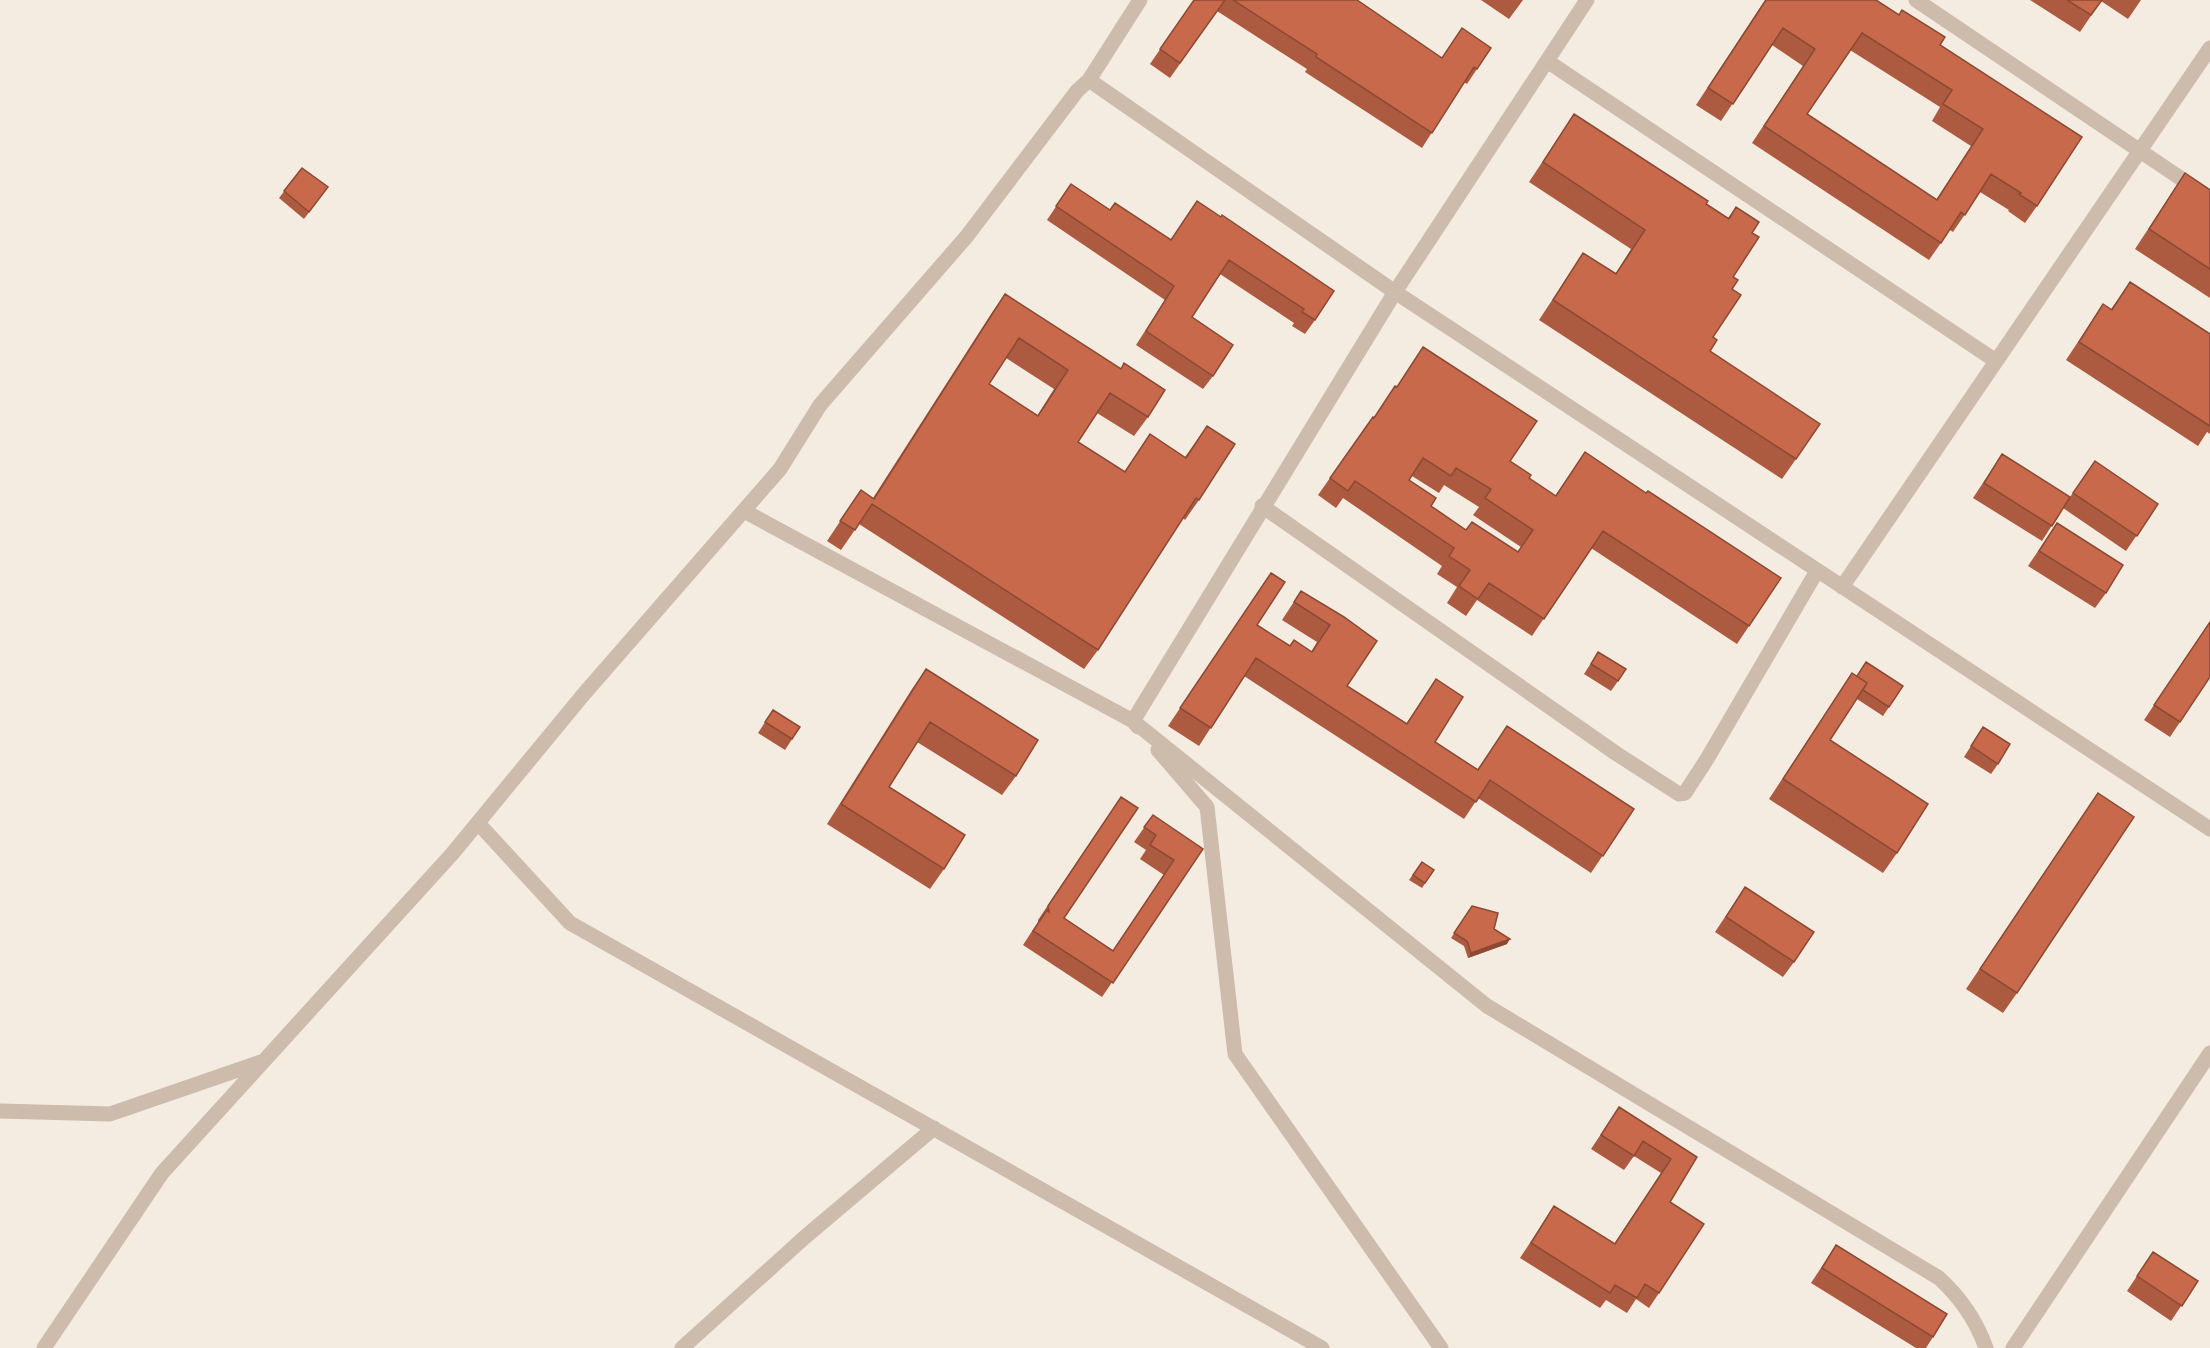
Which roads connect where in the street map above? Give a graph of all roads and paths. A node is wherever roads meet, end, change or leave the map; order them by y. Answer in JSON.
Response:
{"nodes":[{"id":1,"x":1140,"y":0,"type":"edge"},
{"id":2,"x":1587,"y":0,"type":"edge"},
{"id":3,"x":1916,"y":0,"type":"edge"},
{"id":4,"x":2210,"y":48,"type":"edge"},
{"id":5,"x":1547,"y":61,"type":"junction"},
{"id":6,"x":1089,"y":80,"type":"junction"},
{"id":7,"x":2140,"y":151,"type":"junction"},
{"id":8,"x":2210,"y":198,"type":"edge"},
{"id":9,"x":1395,"y":291,"type":"junction"},
{"id":10,"x":1996,"y":361,"type":"junction"},
{"id":11,"x":1262,"y":506,"type":"junction"},
{"id":12,"x":744,"y":511,"type":"junction"},
{"id":13,"x":1817,"y":571,"type":"junction"},
{"id":14,"x":1842,"y":587,"type":"junction"},
{"id":15,"x":1133,"y":721,"type":"junction"},
{"id":16,"x":478,"y":823,"type":"junction"},
{"id":17,"x":2210,"y":829,"type":"edge"},
{"id":18,"x":2210,"y":1053,"type":"edge"},
{"id":19,"x":264,"y":1061,"type":"junction"},
{"id":20,"x":0,"y":1111,"type":"edge"},
{"id":21,"x":934,"y":1128,"type":"junction"},
{"id":22,"x":44,"y":1348,"type":"edge"},
{"id":23,"x":682,"y":1348,"type":"edge"},
{"id":24,"x":1322,"y":1348,"type":"edge"},
{"id":25,"x":1442,"y":1348,"type":"edge"},
{"id":26,"x":1986,"y":1348,"type":"edge"},
{"id":27,"x":2013,"y":1348,"type":"edge"}],
"edges":[{"from":1,"to":6,"type":"street"},
{"from":2,"to":5,"type":"street"},
{"from":3,"to":7,"type":"street"},
{"from":4,"to":7,"type":"street"},
{"from":5,"to":9,"type":"street"},
{"from":5,"to":10,"type":"street"},
{"from":6,"to":9,"type":"street"},
{"from":6,"to":12,"type":"street"},
{"from":7,"to":8,"type":"street"},
{"from":7,"to":10,"type":"street"},
{"from":9,"to":11,"type":"street"},
{"from":9,"to":13,"type":"street"},
{"from":10,"to":14,"type":"street"},
{"from":11,"to":13,"type":"street"},
{"from":11,"to":15,"type":"street"},
{"from":12,"to":15,"type":"street"},
{"from":12,"to":16,"type":"street"},
{"from":13,"to":14,"type":"street"},
{"from":14,"to":17,"type":"street"},
{"from":15,"to":25,"type":"street"},
{"from":15,"to":26,"type":"street"},
{"from":16,"to":19,"type":"street"},
{"from":16,"to":21,"type":"street"},
{"from":18,"to":27,"type":"street"},
{"from":19,"to":20,"type":"street"},
{"from":19,"to":22,"type":"street"},
{"from":21,"to":23,"type":"street"},
{"from":21,"to":24,"type":"street"}]}
